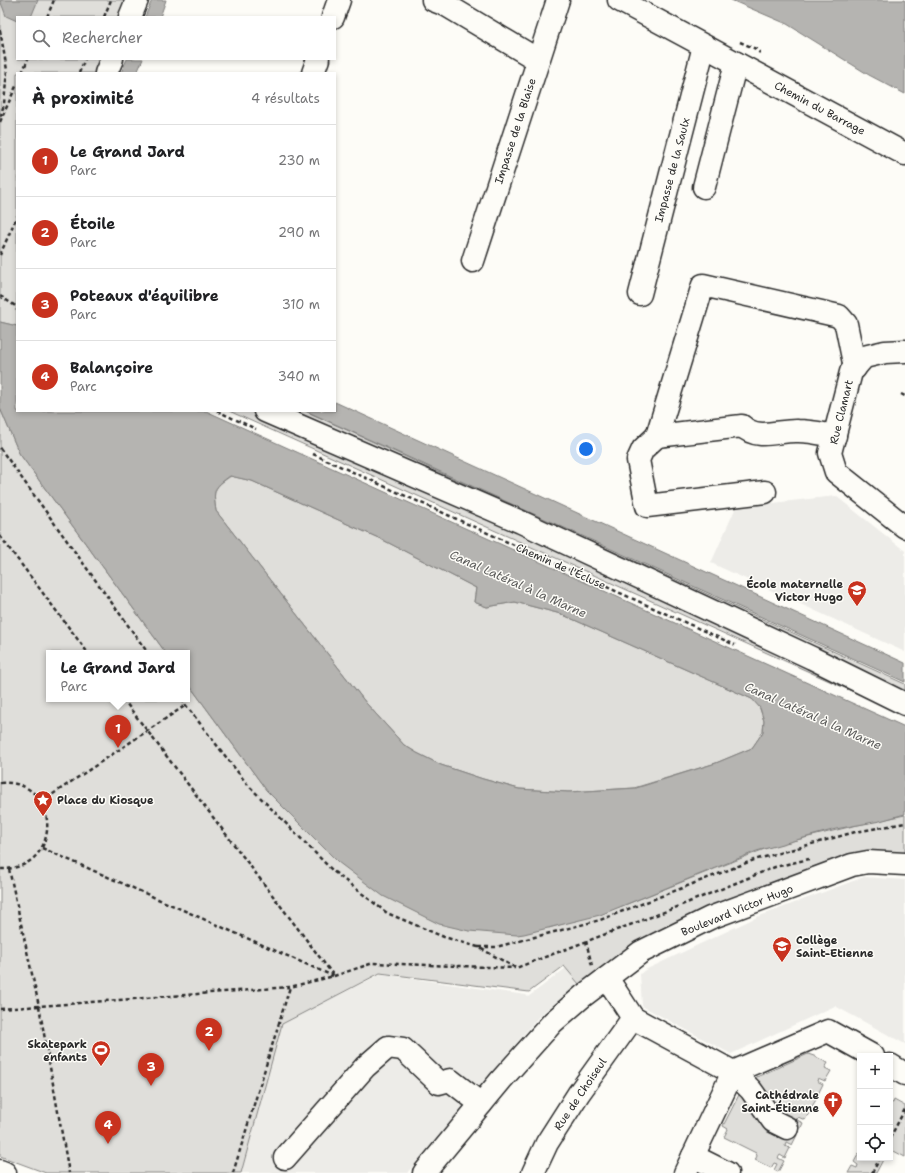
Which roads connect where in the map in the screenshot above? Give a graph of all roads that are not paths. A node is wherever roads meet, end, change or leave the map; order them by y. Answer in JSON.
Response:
{"nodes":[{"id":1,"x":137,"y":0,"type":"edge"},
{"id":2,"x":339,"y":0,"type":"edge"},
{"id":3,"x":433,"y":0,"type":"edge"},
{"id":4,"x":558,"y":0,"type":"edge"},
{"id":5,"x":619,"y":0,"type":"edge"},
{"id":6,"x":130,"y":16,"type":"edge"},
{"id":7,"x":333,"y":16,"type":"edge"},
{"id":8,"x":704,"y":46,"type":"junction"},
{"id":9,"x":112,"y":60,"type":"edge"},
{"id":10,"x":318,"y":60,"type":"edge"},
{"id":11,"x":538,"y":60,"type":"junction"},
{"id":12,"x":736,"y":63,"type":"junction"},
{"id":13,"x":106,"y":72,"type":"edge"},
{"id":14,"x":313,"y":72,"type":"edge"},
{"id":15,"x":905,"y":154,"type":"edge"},
{"id":16,"x":704,"y":187,"type":"dead end"},
{"id":17,"x":473,"y":261,"type":"dead end"},
{"id":18,"x":640,"y":294,"type":"dead end"},
{"id":19,"x":905,"y":351,"type":"edge"},
{"id":20,"x":855,"y":368,"type":"junction"},
{"id":21,"x":262,"y":421,"type":"edge"},
{"id":22,"x":657,"y":436,"type":"junction"},
{"id":23,"x":835,"y":436,"type":"junction"},
{"id":24,"x":765,"y":492,"type":"dead end"},
{"id":25,"x":905,"y":527,"type":"edge"},
{"id":26,"x":905,"y":704,"type":"edge"},
{"id":27,"x":905,"y":864,"type":"edge"},
{"id":28,"x":600,"y":974,"type":"junction"},
{"id":29,"x":633,"y":1018,"type":"junction"},
{"id":30,"x":868,"y":1053,"type":"edge"},
{"id":31,"x":893,"y":1067,"type":"edge"},
{"id":32,"x":733,"y":1072,"type":"junction"},
{"id":33,"x":905,"y":1074,"type":"edge"},
{"id":34,"x":481,"y":1104,"type":"junction"},
{"id":35,"x":786,"y":1128,"type":"dead end"},
{"id":36,"x":285,"y":1158,"type":"dead end"},
{"id":37,"x":689,"y":1164,"type":"edge"},
{"id":38,"x":0,"y":1171,"type":"edge"},
{"id":39,"x":5,"y":1173,"type":"edge"},
{"id":40,"x":424,"y":1173,"type":"edge"},
{"id":41,"x":533,"y":1173,"type":"edge"},
{"id":42,"x":728,"y":1173,"type":"edge"}],
"edges":[{"from":1,"to":6,"type":"street"},
{"from":2,"to":7,"type":"street"},
{"from":3,"to":11,"type":"street"},
{"from":4,"to":11,"type":"street","name":"Impasse de la Blaise"},
{"from":5,"to":8,"type":"street","name":"Chemin du Barrage"},
{"from":8,"to":12,"type":"street","name":"Chemin du Barrage"},
{"from":8,"to":18,"type":"street","name":"Impasse de la Saulx"},
{"from":9,"to":13,"type":"street"},
{"from":10,"to":14,"type":"street"},
{"from":11,"to":17,"type":"street","name":"Impasse de la Blaise"},
{"from":12,"to":15,"type":"street","name":"Chemin du Barrage"},
{"from":12,"to":16,"type":"street"},
{"from":19,"to":20,"type":"street","name":"Rue Clamart"},
{"from":20,"to":22,"type":"street"},
{"from":20,"to":23,"type":"street","name":"Rue Clamart"},
{"from":21,"to":26,"type":"street","name":"Chemin de l'Écluse"},
{"from":22,"to":23,"type":"street"},
{"from":22,"to":24,"type":"street"},
{"from":23,"to":25,"type":"street","name":"Rue Clamart"},
{"from":27,"to":28,"type":"street","name":"Boulevard Victor Hugo"},
{"from":28,"to":29,"type":"street"},
{"from":28,"to":34,"type":"street","name":"Boulevard Victor Hugo"},
{"from":29,"to":32,"type":"street"},
{"from":29,"to":41,"type":"street","name":"Rue de Choiseul"},
{"from":30,"to":32,"type":"street"},
{"from":31,"to":33,"type":"street"},
{"from":32,"to":35,"type":"street"},
{"from":32,"to":37,"type":"street"},
{"from":34,"to":36,"type":"street"},
{"from":34,"to":40,"type":"street","name":"Boulevard Victor Hugo"},
{"from":37,"to":42,"type":"street"},
{"from":38,"to":39,"type":"street"}]}
